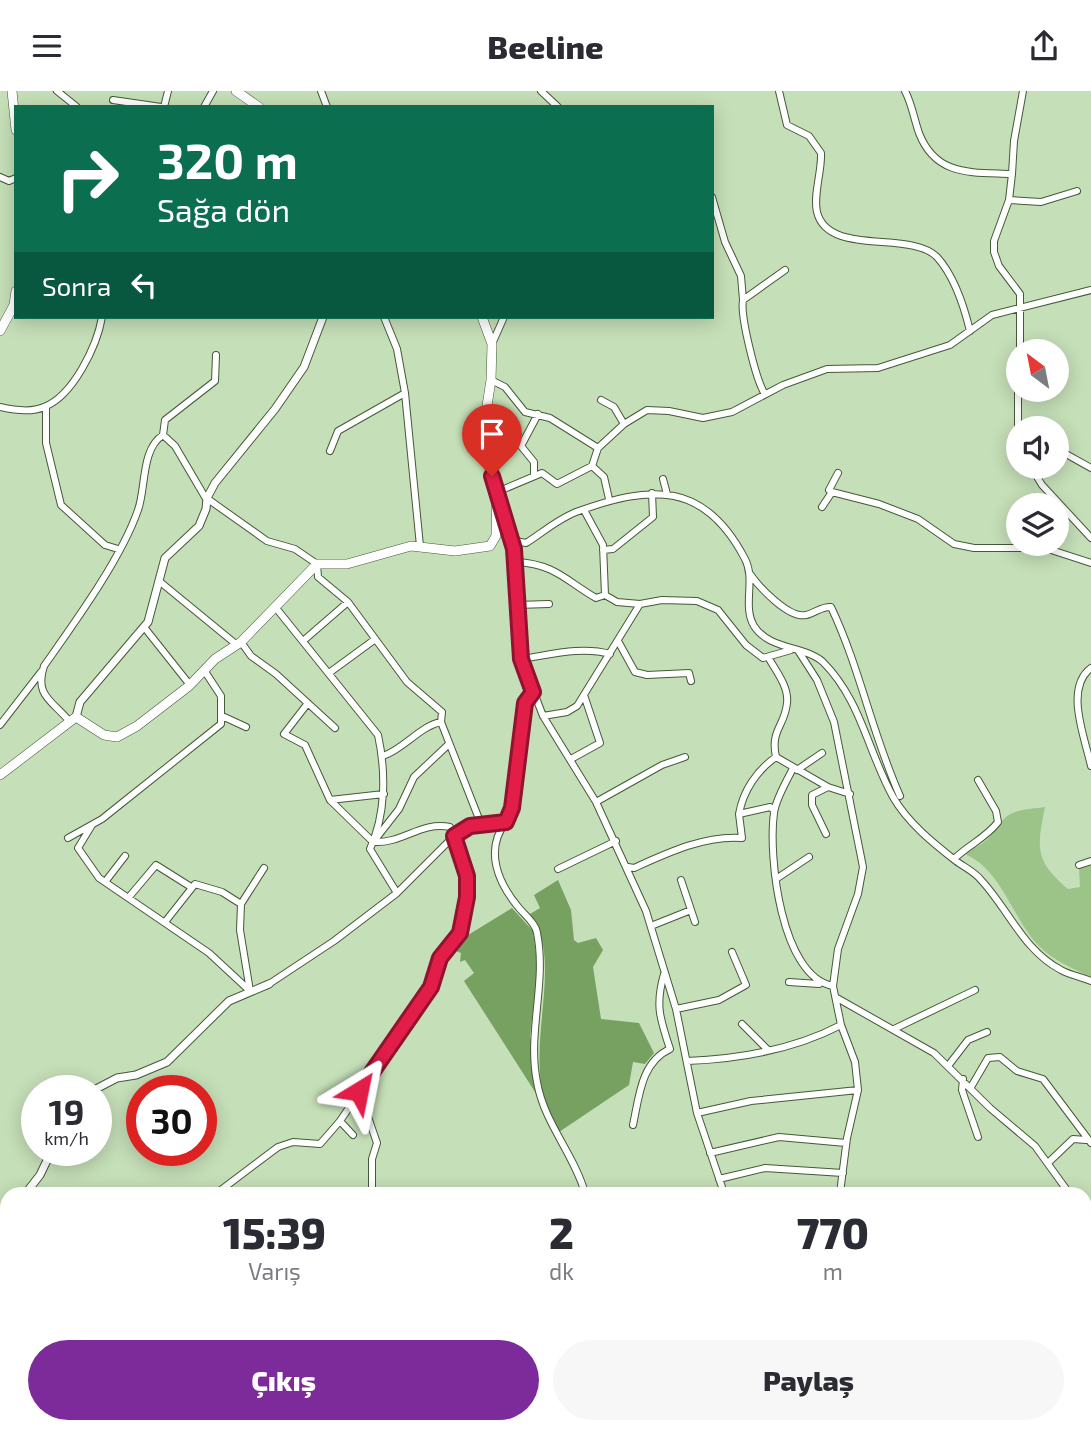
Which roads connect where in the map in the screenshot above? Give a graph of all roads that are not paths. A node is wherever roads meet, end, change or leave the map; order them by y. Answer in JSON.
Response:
{"nodes":[{"id":1,"x":12,"y":91,"type":"edge"},
{"id":2,"x":57,"y":91,"type":"edge"},
{"id":3,"x":236,"y":91,"type":"edge"},
{"id":4,"x":541,"y":91,"type":"edge"},
{"id":5,"x":779,"y":91,"type":"edge"},
{"id":6,"x":905,"y":91,"type":"edge"},
{"id":7,"x":1023,"y":91,"type":"edge"},
{"id":8,"x":113,"y":100,"type":"dead end"},
{"id":9,"x":249,"y":104,"type":"edge"},
{"id":10,"x":74,"y":105,"type":"edge"},
{"id":11,"x":148,"y":105,"type":"edge"},
{"id":12,"x":556,"y":105,"type":"edge"},
{"id":13,"x":14,"y":110,"type":"edge"},
{"id":14,"x":1012,"y":174,"type":"junction"},
{"id":15,"x":1077,"y":191,"type":"dead end"},
{"id":16,"x":1009,"y":200,"type":"junction"},
{"id":17,"x":714,"y":204,"type":"edge"},
{"id":18,"x":785,"y":270,"type":"dead end"},
{"id":19,"x":1091,"y":290,"type":"edge"},
{"id":20,"x":743,"y":300,"type":"junction"},
{"id":21,"x":14,"y":305,"type":"edge"},
{"id":22,"x":1022,"y":308,"type":"junction"},
{"id":23,"x":102,"y":319,"type":"edge"},
{"id":24,"x":322,"y":319,"type":"edge"},
{"id":25,"x":385,"y":319,"type":"edge"},
{"id":26,"x":483,"y":319,"type":"edge"},
{"id":27,"x":503,"y":319,"type":"edge"},
{"id":28,"x":753,"y":320,"type":"dead end"},
{"id":29,"x":747,"y":328,"type":"junction"},
{"id":30,"x":0,"y":331,"type":"edge"},
{"id":31,"x":970,"y":331,"type":"junction"},
{"id":32,"x":961,"y":338,"type":"junction"},
{"id":33,"x":1021,"y":339,"type":"edge"},
{"id":34,"x":492,"y":344,"type":"junction"},
{"id":35,"x":961,"y":347,"type":"dead end"},
{"id":36,"x":216,"y":355,"type":"dead end"},
{"id":37,"x":491,"y":380,"type":"junction"},
{"id":38,"x":405,"y":393,"type":"junction"},
{"id":39,"x":765,"y":394,"type":"junction"},
{"id":40,"x":601,"y":400,"type":"dead end"},
{"id":41,"x":0,"y":407,"type":"edge"},
{"id":42,"x":46,"y":407,"type":"junction"},
{"id":43,"x":538,"y":414,"type":"junction"},
{"id":44,"x":624,"y":424,"type":"junction"},
{"id":45,"x":163,"y":435,"type":"junction"},
{"id":46,"x":598,"y":448,"type":"junction"},
{"id":47,"x":330,"y":451,"type":"dead end"},
{"id":48,"x":1069,"y":456,"type":"edge"},
{"id":49,"x":592,"y":466,"type":"junction"},
{"id":50,"x":1091,"y":468,"type":"edge"},
{"id":51,"x":838,"y":473,"type":"dead end"},
{"id":52,"x":534,"y":474,"type":"junction"},
{"id":53,"x":663,"y":479,"type":"dead end"},
{"id":54,"x":1039,"y":479,"type":"edge"},
{"id":55,"x":497,"y":492,"type":"junction"},
{"id":56,"x":832,"y":492,"type":"junction"},
{"id":57,"x":652,"y":493,"type":"junction"},
{"id":58,"x":667,"y":494,"type":"junction"},
{"id":59,"x":206,"y":498,"type":"junction"},
{"id":60,"x":609,"y":499,"type":"junction"},
{"id":61,"x":822,"y":507,"type":"dead end"},
{"id":62,"x":584,"y":510,"type":"junction"},
{"id":63,"x":1091,"y":538,"type":"edge"},
{"id":64,"x":105,"y":545,"type":"junction"},
{"id":65,"x":512,"y":545,"type":"junction"},
{"id":66,"x":420,"y":546,"type":"junction"},
{"id":67,"x":118,"y":549,"type":"junction"},
{"id":68,"x":603,"y":550,"type":"junction"},
{"id":69,"x":516,"y":562,"type":"junction"},
{"id":70,"x":1091,"y":563,"type":"edge"},
{"id":71,"x":317,"y":564,"type":"junction"},
{"id":72,"x":109,"y":565,"type":"junction"},
{"id":73,"x":750,"y":573,"type":"junction"},
{"id":74,"x":159,"y":581,"type":"junction"},
{"id":75,"x":605,"y":595,"type":"junction"},
{"id":76,"x":348,"y":602,"type":"junction"},
{"id":77,"x":549,"y":604,"type":"dead end"},
{"id":78,"x":640,"y":604,"type":"junction"},
{"id":79,"x":516,"y":605,"type":"junction"},
{"id":80,"x":276,"y":608,"type":"junction"},
{"id":81,"x":144,"y":627,"type":"junction"},
{"id":82,"x":374,"y":640,"type":"junction"},
{"id":83,"x":303,"y":641,"type":"junction"},
{"id":84,"x":618,"y":641,"type":"junction"},
{"id":85,"x":239,"y":643,"type":"junction"},
{"id":86,"x":791,"y":650,"type":"junction"},
{"id":87,"x":799,"y":652,"type":"junction"},
{"id":88,"x":610,"y":654,"type":"junction"},
{"id":89,"x":768,"y":657,"type":"junction"},
{"id":90,"x":521,"y":659,"type":"junction"},
{"id":91,"x":44,"y":667,"type":"junction"},
{"id":92,"x":1091,"y":668,"type":"edge"},
{"id":93,"x":204,"y":670,"type":"junction"},
{"id":94,"x":329,"y":673,"type":"junction"},
{"id":95,"x":691,"y":681,"type":"dead end"},
{"id":96,"x":190,"y":685,"type":"junction"},
{"id":97,"x":533,"y":692,"type":"junction"},
{"id":98,"x":584,"y":695,"type":"junction"},
{"id":99,"x":308,"y":703,"type":"junction"},
{"id":100,"x":222,"y":716,"type":"junction"},
{"id":101,"x":544,"y":716,"type":"junction"},
{"id":102,"x":73,"y":719,"type":"junction"},
{"id":103,"x":441,"y":722,"type":"junction"},
{"id":104,"x":0,"y":725,"type":"edge"},
{"id":105,"x":246,"y":727,"type":"dead end"},
{"id":106,"x":335,"y":728,"type":"dead end"},
{"id":107,"x":449,"y":744,"type":"junction"},
{"id":108,"x":822,"y":753,"type":"dead end"},
{"id":109,"x":383,"y":756,"type":"junction"},
{"id":110,"x":685,"y":757,"type":"dead end"},
{"id":111,"x":776,"y":757,"type":"junction"},
{"id":112,"x":570,"y":759,"type":"junction"},
{"id":113,"x":1091,"y":766,"type":"edge"},
{"id":114,"x":795,"y":769,"type":"junction"},
{"id":115,"x":0,"y":775,"type":"edge"},
{"id":116,"x":978,"y":780,"type":"dead end"},
{"id":117,"x":828,"y":787,"type":"junction"},
{"id":118,"x":850,"y":793,"type":"junction"},
{"id":119,"x":383,"y":794,"type":"junction"},
{"id":120,"x":900,"y":796,"type":"dead end"},
{"id":121,"x":330,"y":800,"type":"junction"},
{"id":122,"x":596,"y":803,"type":"junction"},
{"id":123,"x":774,"y":810,"type":"junction"},
{"id":124,"x":738,"y":814,"type":"junction"},
{"id":125,"x":506,"y":822,"type":"junction"},
{"id":126,"x":481,"y":824,"type":"junction"},
{"id":127,"x":92,"y":825,"type":"junction"},
{"id":128,"x":827,"y":834,"type":"dead end"},
{"id":129,"x":454,"y":836,"type":"junction"},
{"id":130,"x":68,"y":838,"type":"dead end"},
{"id":131,"x":616,"y":841,"type":"junction"},
{"id":132,"x":373,"y":842,"type":"junction"},
{"id":133,"x":125,"y":856,"type":"dead end"},
{"id":134,"x":809,"y":857,"type":"dead end"},
{"id":135,"x":954,"y":859,"type":"junction"},
{"id":136,"x":1091,"y":860,"type":"edge"},
{"id":137,"x":1079,"y":865,"type":"dead end"},
{"id":138,"x":628,"y":867,"type":"junction"},
{"id":139,"x":264,"y":868,"type":"dead end"},
{"id":140,"x":558,"y":869,"type":"dead end"},
{"id":141,"x":776,"y":879,"type":"junction"},
{"id":142,"x":681,"y":880,"type":"dead end"},
{"id":143,"x":105,"y":882,"type":"junction"},
{"id":144,"x":191,"y":887,"type":"junction"},
{"id":145,"x":397,"y":893,"type":"junction"},
{"id":146,"x":129,"y":897,"type":"junction"},
{"id":147,"x":241,"y":904,"type":"junction"},
{"id":148,"x":691,"y":910,"type":"junction"},
{"id":149,"x":165,"y":922,"type":"junction"},
{"id":150,"x":695,"y":922,"type":"dead end"},
{"id":151,"x":650,"y":926,"type":"junction"},
{"id":152,"x":732,"y":952,"type":"dead end"},
{"id":153,"x":665,"y":973,"type":"junction"},
{"id":154,"x":1091,"y":981,"type":"edge"},
{"id":155,"x":789,"y":982,"type":"dead end"},
{"id":156,"x":820,"y":983,"type":"junction"},
{"id":157,"x":269,"y":984,"type":"joint"},
{"id":158,"x":833,"y":986,"type":"junction"},
{"id":159,"x":975,"y":990,"type":"dead end"},
{"id":160,"x":250,"y":991,"type":"junction"},
{"id":161,"x":836,"y":998,"type":"junction"},
{"id":162,"x":676,"y":1009,"type":"junction"},
{"id":163,"x":742,"y":1024,"type":"dead end"},
{"id":164,"x":841,"y":1025,"type":"junction"},
{"id":165,"x":894,"y":1029,"type":"junction"},
{"id":166,"x":987,"y":1032,"type":"dead end"},
{"id":167,"x":768,"y":1050,"type":"junction"},
{"id":168,"x":687,"y":1061,"type":"junction"},
{"id":169,"x":948,"y":1066,"type":"junction"},
{"id":170,"x":963,"y":1079,"type":"junction"},
{"id":171,"x":112,"y":1081,"type":"edge"},
{"id":172,"x":971,"y":1087,"type":"junction"},
{"id":173,"x":858,"y":1090,"type":"junction"},
{"id":174,"x":359,"y":1091,"type":"junction"},
{"id":175,"x":697,"y":1113,"type":"junction"},
{"id":176,"x":340,"y":1121,"type":"junction"},
{"id":177,"x":633,"y":1125,"type":"dead end"},
{"id":178,"x":353,"y":1135,"type":"dead end"},
{"id":179,"x":978,"y":1137,"type":"dead end"},
{"id":180,"x":846,"y":1143,"type":"junction"},
{"id":181,"x":1091,"y":1143,"type":"edge"},
{"id":182,"x":710,"y":1153,"type":"junction"},
{"id":183,"x":1049,"y":1162,"type":"junction"},
{"id":184,"x":44,"y":1166,"type":"edge"},
{"id":185,"x":843,"y":1173,"type":"junction"},
{"id":186,"x":719,"y":1179,"type":"junction"},
{"id":187,"x":31,"y":1187,"type":"edge"},
{"id":188,"x":225,"y":1187,"type":"edge"},
{"id":189,"x":372,"y":1187,"type":"edge"},
{"id":190,"x":583,"y":1187,"type":"edge"},
{"id":191,"x":722,"y":1187,"type":"edge"},
{"id":192,"x":841,"y":1187,"type":"edge"},
{"id":193,"x":1065,"y":1187,"type":"edge"}],
"edges":[{"from":1,"to":13,"type":"main road"},
{"from":2,"to":10,"type":"street"},
{"from":3,"to":9,"type":"main road"},
{"from":4,"to":12,"type":"street"},
{"from":5,"to":31,"type":"street"},
{"from":6,"to":14,"type":"street"},
{"from":7,"to":14,"type":"street"},
{"from":8,"to":11,"type":"street"},
{"from":14,"to":16,"type":"street"},
{"from":15,"to":16,"type":"street"},
{"from":16,"to":22,"type":"street"},
{"from":17,"to":20,"type":"street"},
{"from":18,"to":20,"type":"street"},
{"from":19,"to":22,"type":"street"},
{"from":20,"to":29,"type":"street"},
{"from":21,"to":30,"type":"main road"},
{"from":22,"to":31,"type":"street"},
{"from":22,"to":33,"type":"street"},
{"from":23,"to":42,"type":"street"},
{"from":24,"to":59,"type":"street"},
{"from":25,"to":38,"type":"street"},
{"from":26,"to":34,"type":"main road"},
{"from":27,"to":34,"type":"street"},
{"from":28,"to":29,"type":"street"},
{"from":29,"to":39,"type":"street"},
{"from":31,"to":32,"type":"street"},
{"from":32,"to":35,"type":"street"},
{"from":32,"to":39,"type":"street"},
{"from":34,"to":37,"type":"main road"},
{"from":36,"to":45,"type":"street"},
{"from":37,"to":43,"type":"street"},
{"from":37,"to":55,"type":"main road"},
{"from":38,"to":47,"type":"street"},
{"from":38,"to":66,"type":"street"},
{"from":39,"to":44,"type":"street"},
{"from":40,"to":44,"type":"street"},
{"from":41,"to":42,"type":"street"},
{"from":42,"to":64,"type":"street"},
{"from":43,"to":46,"type":"street"},
{"from":43,"to":52,"type":"street"},
{"from":44,"to":46,"type":"street"},
{"from":45,"to":59,"type":"street"},
{"from":45,"to":67,"type":"street"},
{"from":46,"to":49,"type":"street"},
{"from":48,"to":50,"type":"street"},
{"from":49,"to":52,"type":"street"},
{"from":49,"to":60,"type":"street"},
{"from":51,"to":56,"type":"street"},
{"from":52,"to":55,"type":"street"},
{"from":53,"to":58,"type":"street"},
{"from":54,"to":63,"type":"street"},
{"from":55,"to":65,"type":"main road"},
{"from":55,"to":66,"type":"main road"},
{"from":56,"to":61,"type":"street"},
{"from":56,"to":70,"type":"street"},
{"from":57,"to":58,"type":"street"},
{"from":57,"to":60,"type":"street"},
{"from":57,"to":68,"type":"street"},
{"from":58,"to":73,"type":"street"},
{"from":59,"to":71,"type":"street"},
{"from":59,"to":74,"type":"street"},
{"from":60,"to":62,"type":"street"},
{"from":62,"to":65,"type":"street"},
{"from":62,"to":68,"type":"street"},
{"from":64,"to":67,"type":"street"},
{"from":64,"to":72,"type":"street"},
{"from":65,"to":69,"type":"street"},
{"from":66,"to":71,"type":"main road"},
{"from":67,"to":72,"type":"street"},
{"from":68,"to":75,"type":"street"},
{"from":69,"to":75,"type":"street"},
{"from":69,"to":79,"type":"street"},
{"from":71,"to":76,"type":"street"},
{"from":71,"to":80,"type":"main road"},
{"from":72,"to":91,"type":"street"},
{"from":73,"to":86,"type":"street"},
{"from":73,"to":120,"type":"street"},
{"from":74,"to":81,"type":"street"},
{"from":74,"to":85,"type":"street"},
{"from":75,"to":78,"type":"street"},
{"from":76,"to":82,"type":"street"},
{"from":76,"to":83,"type":"street"},
{"from":77,"to":79,"type":"street"},
{"from":78,"to":84,"type":"street"},
{"from":78,"to":89,"type":"street"},
{"from":79,"to":90,"type":"street"},
{"from":80,"to":83,"type":"street"},
{"from":80,"to":85,"type":"main road"},
{"from":81,"to":96,"type":"street"},
{"from":81,"to":102,"type":"street"},
{"from":82,"to":94,"type":"street"},
{"from":82,"to":103,"type":"street"},
{"from":83,"to":94,"type":"street"},
{"from":84,"to":88,"type":"street"},
{"from":84,"to":95,"type":"street"},
{"from":85,"to":93,"type":"main road"},
{"from":85,"to":99,"type":"street"},
{"from":86,"to":87,"type":"street"},
{"from":86,"to":89,"type":"street"},
{"from":87,"to":118,"type":"street"},
{"from":87,"to":135,"type":"street"},
{"from":88,"to":90,"type":"street"},
{"from":88,"to":98,"type":"street"},
{"from":89,"to":111,"type":"street"},
{"from":90,"to":97,"type":"street"},
{"from":91,"to":102,"type":"street"},
{"from":91,"to":104,"type":"street"},
{"from":92,"to":113,"type":"street"},
{"from":93,"to":96,"type":"main road"},
{"from":93,"to":100,"type":"street"},
{"from":94,"to":109,"type":"street"},
{"from":96,"to":102,"type":"main road"},
{"from":97,"to":101,"type":"street"},
{"from":97,"to":125,"type":"street"},
{"from":98,"to":101,"type":"street"},
{"from":98,"to":112,"type":"street"},
{"from":99,"to":106,"type":"street"},
{"from":99,"to":121,"type":"street"},
{"from":100,"to":105,"type":"street"},
{"from":100,"to":127,"type":"street"},
{"from":101,"to":112,"type":"street"},
{"from":102,"to":115,"type":"main road"},
{"from":103,"to":107,"type":"street"},
{"from":103,"to":109,"type":"street"},
{"from":107,"to":126,"type":"street"},
{"from":107,"to":132,"type":"street"},
{"from":108,"to":114,"type":"street"},
{"from":109,"to":119,"type":"street"},
{"from":110,"to":122,"type":"street"},
{"from":111,"to":114,"type":"street"},
{"from":111,"to":124,"type":"street"},
{"from":112,"to":122,"type":"street"},
{"from":114,"to":117,"type":"street"},
{"from":114,"to":123,"type":"street"},
{"from":116,"to":135,"type":"street"},
{"from":117,"to":118,"type":"street"},
{"from":117,"to":128,"type":"street"},
{"from":118,"to":158,"type":"street"},
{"from":119,"to":121,"type":"street"},
{"from":119,"to":132,"type":"street"},
{"from":121,"to":132,"type":"street"},
{"from":122,"to":131,"type":"street"},
{"from":123,"to":124,"type":"street"},
{"from":123,"to":141,"type":"street"},
{"from":124,"to":138,"type":"street"},
{"from":125,"to":126,"type":"street"},
{"from":125,"to":190,"type":"street"},
{"from":126,"to":129,"type":"street"},
{"from":127,"to":130,"type":"street"},
{"from":127,"to":143,"type":"street"},
{"from":129,"to":132,"type":"street"},
{"from":129,"to":145,"type":"street"},
{"from":129,"to":174,"type":"street"},
{"from":131,"to":138,"type":"street"},
{"from":131,"to":140,"type":"street"},
{"from":132,"to":145,"type":"street"},
{"from":133,"to":143,"type":"street"},
{"from":134,"to":141,"type":"street"},
{"from":135,"to":154,"type":"street"},
{"from":136,"to":137,"type":"street"},
{"from":138,"to":151,"type":"street"},
{"from":139,"to":147,"type":"street"},
{"from":141,"to":156,"type":"street"},
{"from":142,"to":148,"type":"street"},
{"from":143,"to":146,"type":"street"},
{"from":144,"to":146,"type":"street"},
{"from":144,"to":147,"type":"street"},
{"from":144,"to":149,"type":"street"},
{"from":145,"to":157,"type":"street"},
{"from":146,"to":149,"type":"street"},
{"from":147,"to":160,"type":"street"},
{"from":148,"to":150,"type":"street"},
{"from":148,"to":151,"type":"street"},
{"from":149,"to":160,"type":"street"},
{"from":151,"to":153,"type":"street"},
{"from":152,"to":162,"type":"street"},
{"from":153,"to":162,"type":"street"},
{"from":153,"to":177,"type":"street"},
{"from":155,"to":156,"type":"street"},
{"from":156,"to":158,"type":"street"},
{"from":157,"to":160,"type":"street"},
{"from":158,"to":161,"type":"street"},
{"from":159,"to":165,"type":"street"},
{"from":160,"to":171,"type":"street"},
{"from":161,"to":164,"type":"street"},
{"from":161,"to":165,"type":"street"},
{"from":162,"to":168,"type":"street"},
{"from":163,"to":167,"type":"street"},
{"from":164,"to":167,"type":"street"},
{"from":164,"to":173,"type":"street"},
{"from":165,"to":169,"type":"street"},
{"from":166,"to":169,"type":"street"},
{"from":167,"to":168,"type":"street"},
{"from":168,"to":175,"type":"street"},
{"from":169,"to":170,"type":"street"},
{"from":170,"to":172,"type":"street"},
{"from":170,"to":179,"type":"street"},
{"from":172,"to":181,"type":"street"},
{"from":172,"to":183,"type":"street"},
{"from":173,"to":175,"type":"street"},
{"from":173,"to":180,"type":"street"},
{"from":174,"to":176,"type":"street"},
{"from":174,"to":189,"type":"street"},
{"from":175,"to":182,"type":"street"},
{"from":176,"to":178,"type":"street"},
{"from":176,"to":188,"type":"street"},
{"from":180,"to":182,"type":"street"},
{"from":180,"to":185,"type":"street"},
{"from":181,"to":183,"type":"street"},
{"from":182,"to":186,"type":"street"},
{"from":183,"to":193,"type":"street"},
{"from":184,"to":187,"type":"street"},
{"from":185,"to":186,"type":"street"},
{"from":185,"to":192,"type":"street"},
{"from":186,"to":191,"type":"street"}]}
